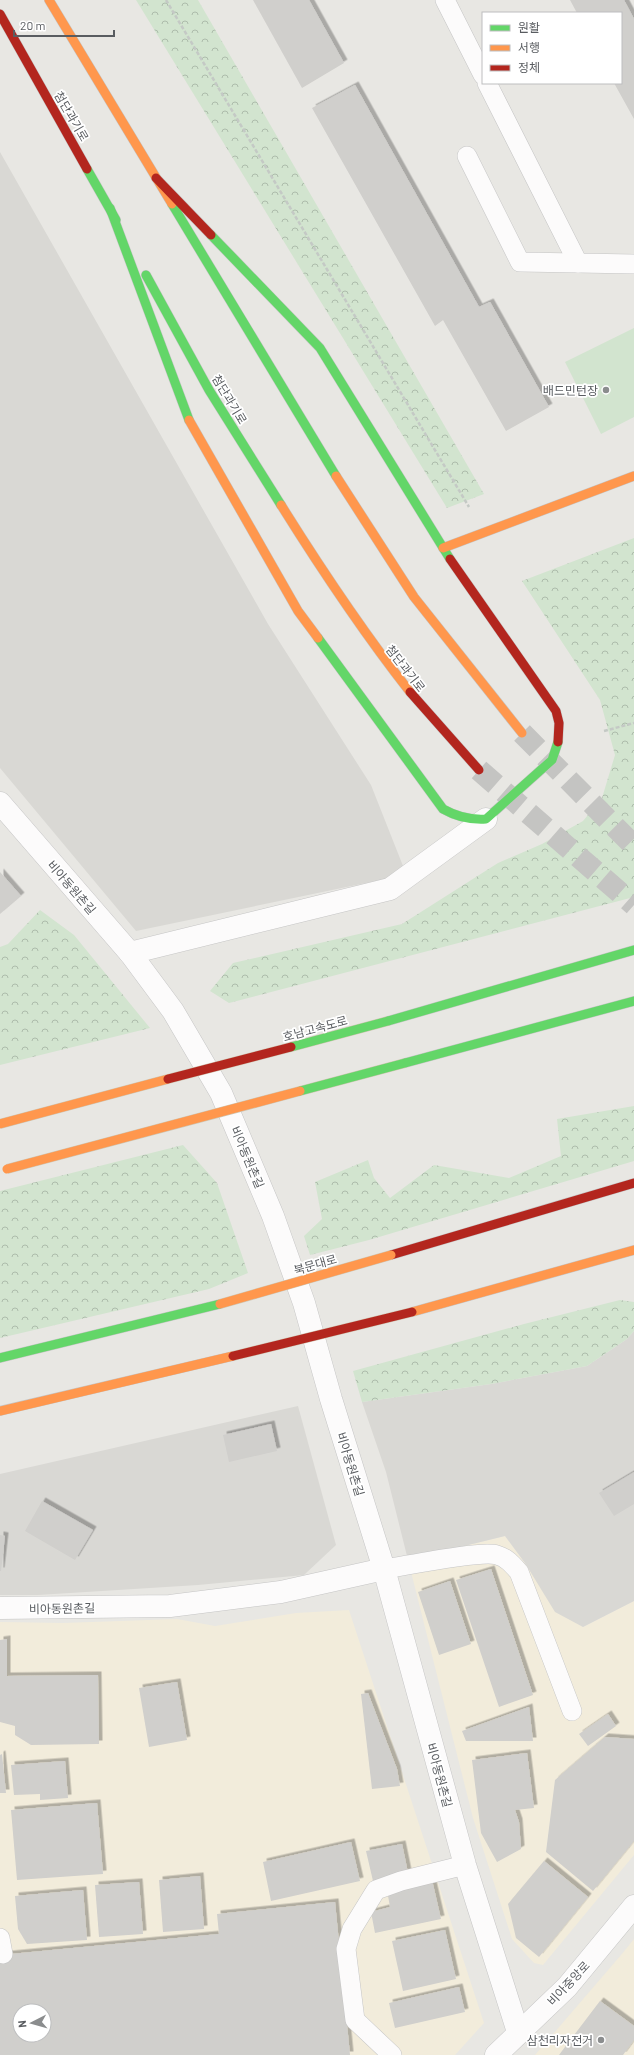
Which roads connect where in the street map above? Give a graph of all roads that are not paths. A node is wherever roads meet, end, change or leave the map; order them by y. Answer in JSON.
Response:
{"nodes":[{"id":1,"x":49,"y":0,"type":"edge"},
{"id":2,"x":445,"y":0,"type":"edge"},
{"id":3,"x":0,"y":14,"type":"edge"},
{"id":4,"x":482,"y":73,"type":"edge"},
{"id":5,"x":488,"y":84,"type":"edge"},
{"id":6,"x":467,"y":156,"type":"dead end"},
{"id":7,"x":156,"y":178,"type":"junction"},
{"id":8,"x":110,"y":208,"type":"junction"},
{"id":9,"x":578,"y":263,"type":"junction"},
{"id":10,"x":634,"y":264,"type":"edge"},
{"id":11,"x":634,"y":476,"type":"edge"},
{"id":12,"x":444,"y":548,"type":"junction"},
{"id":13,"x":522,"y":733,"type":"tunnel mouth"},
{"id":14,"x":479,"y":770,"type":"tunnel mouth"},
{"id":15,"x":0,"y":803,"type":"edge"},
{"id":16,"x":486,"y":819,"type":"junction"},
{"id":17,"x":634,"y":950,"type":"edge"},
{"id":18,"x":130,"y":953,"type":"junction"},
{"id":19,"x":634,"y":1000,"type":"edge"},
{"id":20,"x":0,"y":1124,"type":"edge"},
{"id":21,"x":3,"y":1170,"type":"edge"},
{"id":22,"x":634,"y":1183,"type":"edge"},
{"id":23,"x":634,"y":1250,"type":"edge"},
{"id":24,"x":0,"y":1358,"type":"edge"},
{"id":25,"x":0,"y":1412,"type":"edge"},
{"id":26,"x":384,"y":1569,"type":"junction"},
{"id":27,"x":0,"y":1608,"type":"edge"},
{"id":28,"x":572,"y":1711,"type":"dead end"},
{"id":29,"x":465,"y":1865,"type":"junction"},
{"id":30,"x":634,"y":1906,"type":"edge"},
{"id":31,"x":518,"y":2032,"type":"junction"},
{"id":32,"x":392,"y":2055,"type":"edge"},
{"id":33,"x":496,"y":2055,"type":"edge"}],
"edges":[{"from":1,"to":7,"type":"main road"},
{"from":2,"to":4,"type":"lane"},
{"from":3,"to":8,"type":"main road","name":"첨단과기로"},
{"from":5,"to":9,"type":"lane"},
{"from":6,"to":9,"type":"lane"},
{"from":7,"to":12,"type":"main road"},
{"from":7,"to":13,"type":"main road"},
{"from":8,"to":14,"type":"main road","name":"첨단과기로"},
{"from":8,"to":16,"type":"main road"},
{"from":9,"to":10,"type":"lane"},
{"from":11,"to":12,"type":"main road"},
{"from":12,"to":16,"type":"main road"},
{"from":15,"to":18,"type":"street","name":"비아동원촌길"},
{"from":16,"to":18,"type":"street"},
{"from":17,"to":20,"type":"main road","name":"호남고속도로","bridge":true},
{"from":18,"to":26,"type":"street","name":"비아동원촌길"},
{"from":19,"to":21,"type":"main road","bridge":true},
{"from":22,"to":24,"type":"main road","name":"북문대로","bridge":true},
{"from":23,"to":25,"type":"main road","bridge":true},
{"from":26,"to":27,"type":"street","name":"비아동원촌길"},
{"from":26,"to":28,"type":"lane"},
{"from":26,"to":29,"type":"street","name":"비아동원촌길"},
{"from":29,"to":31,"type":"street","name":"비아동원촌길"},
{"from":29,"to":32,"type":"lane"},
{"from":30,"to":31,"type":"street","name":"비아중앙로"},
{"from":31,"to":33,"type":"street","name":"비아중앙로"}]}
